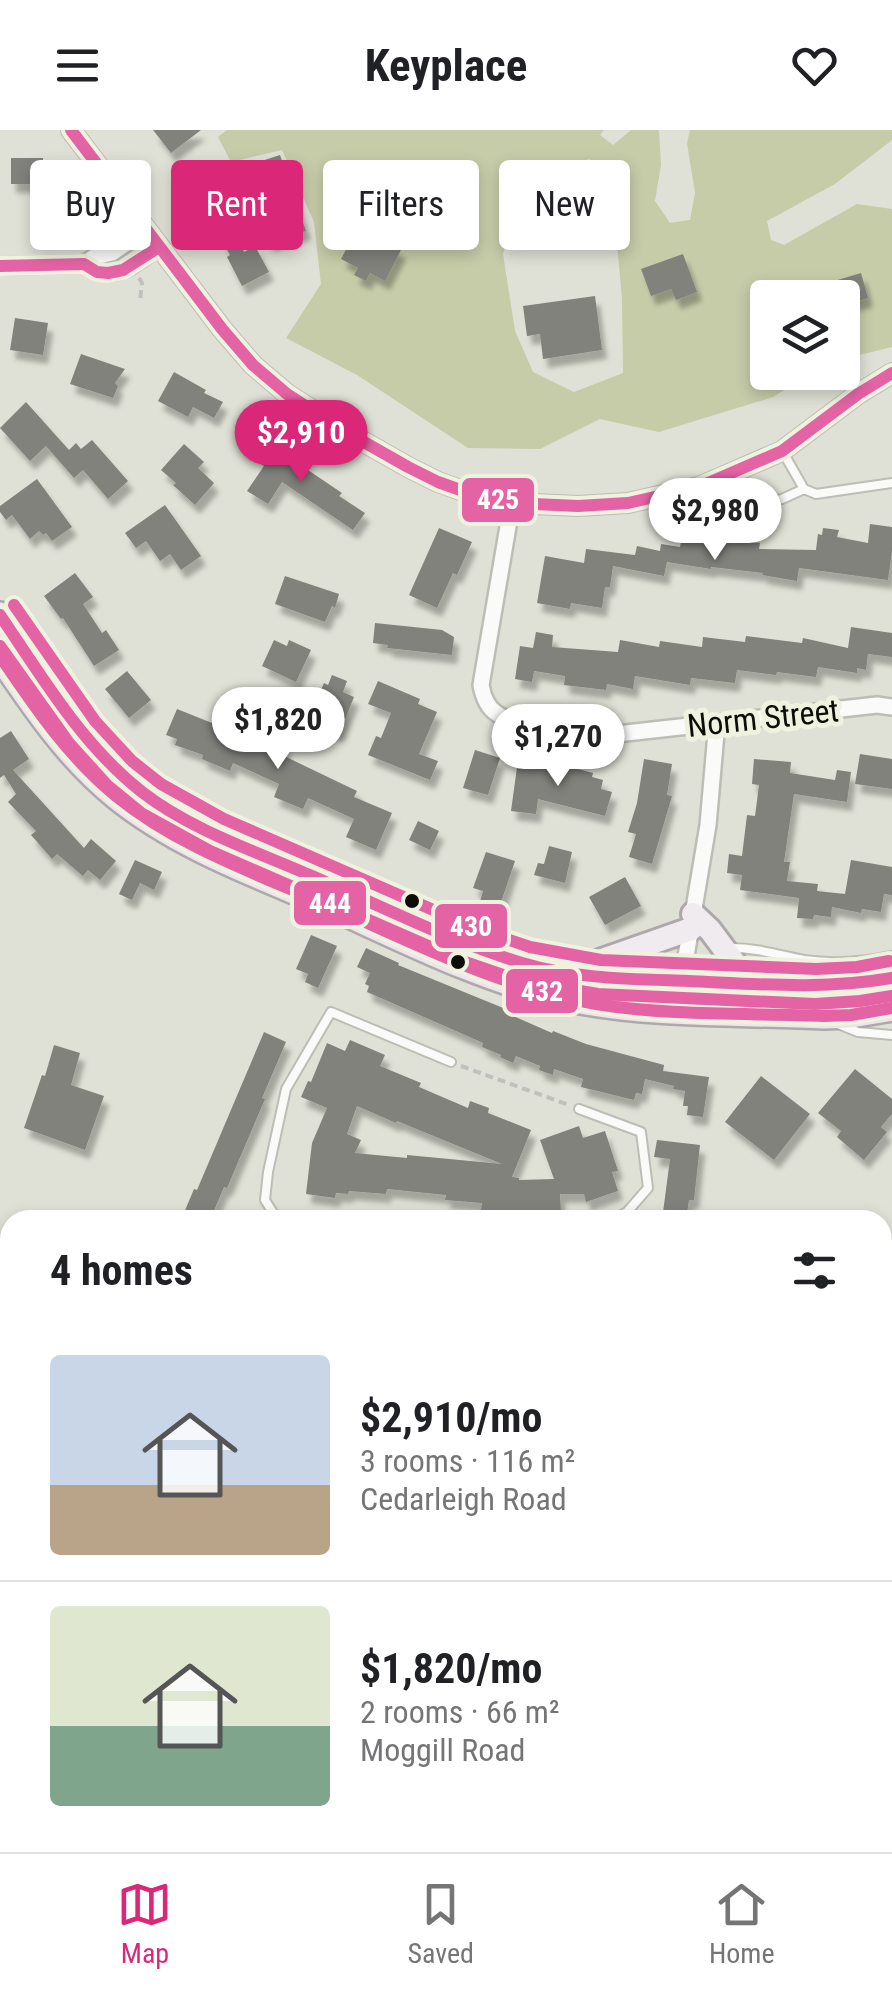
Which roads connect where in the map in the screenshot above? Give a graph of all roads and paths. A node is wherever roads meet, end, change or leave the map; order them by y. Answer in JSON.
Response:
{"nodes":[{"id":1,"x":71,"y":130,"type":"edge"},
{"id":2,"x":94,"y":160,"type":"edge"},
{"id":3,"x":151,"y":237,"type":"edge"},
{"id":4,"x":159,"y":247,"type":"junction"},
{"id":5,"x":116,"y":250,"type":"edge"},
{"id":6,"x":84,"y":264,"type":"junction"},
{"id":7,"x":0,"y":266,"type":"edge"},
{"id":8,"x":136,"y":274,"type":"dead end"},
{"id":9,"x":140,"y":300,"type":"dead end"},
{"id":10,"x":892,"y":373,"type":"edge"},
{"id":11,"x":782,"y":451,"type":"junction"},
{"id":12,"x":892,"y":483,"type":"edge"},
{"id":13,"x":804,"y":489,"type":"junction"},
{"id":14,"x":512,"y":502,"type":"junction"},
{"id":15,"x":751,"y":505,"type":"dead end"},
{"id":16,"x":0,"y":615,"type":"edge"},
{"id":17,"x":0,"y":656,"type":"edge"},
{"id":18,"x":892,"y":707,"type":"edge"},
{"id":19,"x":717,"y":722,"type":"junction"},
{"id":20,"x":692,"y":922,"type":"junction"},
{"id":21,"x":722,"y":948,"type":"junction"},
{"id":22,"x":892,"y":956,"type":"edge"},
{"id":23,"x":579,"y":975,"type":"junction"},
{"id":24,"x":892,"y":978,"type":"edge"},
{"id":25,"x":682,"y":982,"type":"junction"},
{"id":26,"x":751,"y":984,"type":"junction"},
{"id":27,"x":892,"y":1008,"type":"edge"},
{"id":28,"x":677,"y":1010,"type":"junction"},
{"id":29,"x":824,"y":1016,"type":"junction"},
{"id":30,"x":892,"y":1035,"type":"edge"},
{"id":31,"x":451,"y":1062,"type":"joint"},
{"id":32,"x":579,"y":1109,"type":"joint"},
{"id":33,"x":272,"y":1210,"type":"edge"},
{"id":34,"x":629,"y":1210,"type":"edge"}],
"edges":[{"from":1,"to":2,"type":"street"},
{"from":3,"to":4,"type":"street"},
{"from":4,"to":6,"type":"street"},
{"from":4,"to":14,"type":"street"},
{"from":5,"to":6,"type":"street"},
{"from":6,"to":7,"type":"street"},
{"from":8,"to":9,"type":"path"},
{"from":10,"to":11,"type":"street"},
{"from":11,"to":13,"type":"lane"},
{"from":11,"to":14,"type":"street"},
{"from":12,"to":13,"type":"lane"},
{"from":13,"to":15,"type":"lane"},
{"from":14,"to":19,"type":"street","name":"Norm Street"},
{"from":16,"to":23,"type":"highway"},
{"from":17,"to":28,"type":"highway"},
{"from":18,"to":19,"type":"street","name":"Norm Street"},
{"from":19,"to":20,"type":"street"},
{"from":20,"to":21,"type":"main road"},
{"from":20,"to":23,"type":"main road"},
{"from":20,"to":25,"type":"street"},
{"from":21,"to":22,"type":"lane"},
{"from":21,"to":26,"type":"main road"},
{"from":23,"to":25,"type":"highway"},
{"from":24,"to":26,"type":"highway"},
{"from":25,"to":26,"type":"highway"},
{"from":25,"to":28,"type":"street"},
{"from":27,"to":29,"type":"highway"},
{"from":28,"to":29,"type":"highway"},
{"from":29,"to":30,"type":"lane"},
{"from":31,"to":32,"type":"path"},
{"from":31,"to":33,"type":"lane"},
{"from":32,"to":34,"type":"lane"}]}
